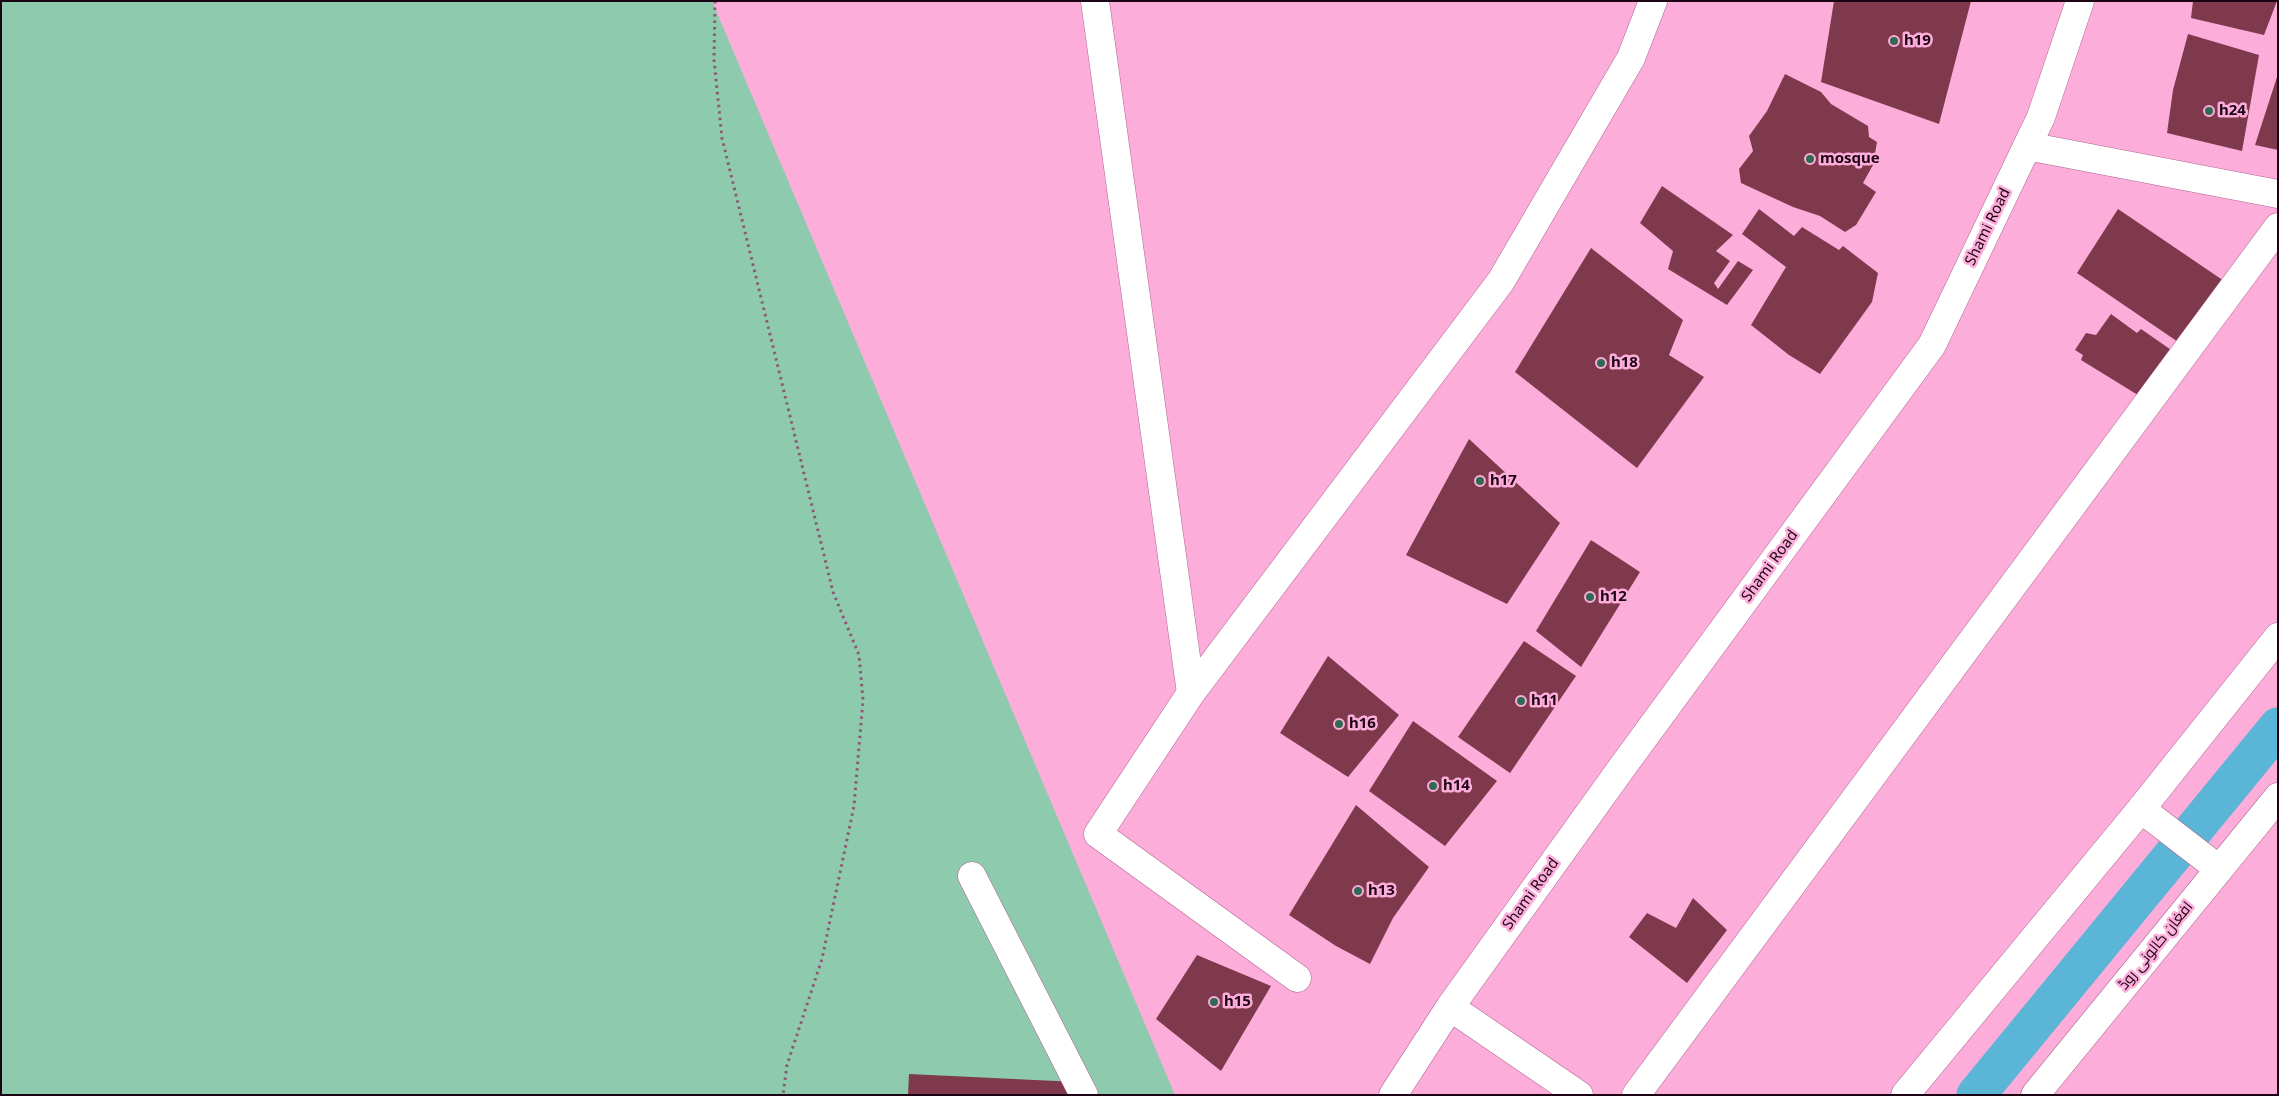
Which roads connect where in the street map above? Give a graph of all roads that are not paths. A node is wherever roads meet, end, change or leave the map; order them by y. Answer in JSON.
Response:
{"nodes":[{"id":1,"x":1095,"y":1,"type":"edge"},
{"id":2,"x":1653,"y":1,"type":"edge"},
{"id":3,"x":2080,"y":1,"type":"edge"},
{"id":4,"x":2027,"y":146,"type":"junction"},
{"id":5,"x":2278,"y":194,"type":"edge"},
{"id":6,"x":2278,"y":227,"type":"edge"},
{"id":7,"x":2278,"y":637,"type":"edge"},
{"id":8,"x":1191,"y":693,"type":"junction"},
{"id":9,"x":2278,"y":797,"type":"edge"},
{"id":10,"x":2141,"y":809,"type":"junction"},
{"id":11,"x":2219,"y":869,"type":"junction"},
{"id":12,"x":972,"y":876,"type":"dead end"},
{"id":13,"x":1297,"y":978,"type":"dead end"},
{"id":14,"x":1450,"y":1007,"type":"junction"},
{"id":15,"x":1084,"y":1095,"type":"edge"},
{"id":16,"x":1393,"y":1095,"type":"edge"},
{"id":17,"x":1579,"y":1095,"type":"edge"},
{"id":18,"x":1636,"y":1095,"type":"edge"},
{"id":19,"x":1905,"y":1095,"type":"edge"},
{"id":20,"x":2035,"y":1095,"type":"edge"}],
"edges":[{"from":1,"to":8,"type":"street"},
{"from":2,"to":8,"type":"street"},
{"from":3,"to":4,"type":"street","name":"Shami Road"},
{"from":4,"to":5,"type":"street"},
{"from":4,"to":14,"type":"street","name":"Shami Road"},
{"from":6,"to":18,"type":"street"},
{"from":7,"to":10,"type":"street"},
{"from":8,"to":13,"type":"street"},
{"from":9,"to":11,"type":"street","name":"افغان کالونی روڈ"},
{"from":10,"to":11,"type":"street"},
{"from":10,"to":19,"type":"street"},
{"from":11,"to":20,"type":"street","name":"افغان کالونی روڈ"},
{"from":12,"to":15,"type":"street"},
{"from":14,"to":16,"type":"street","name":"Shami Road"},
{"from":14,"to":17,"type":"street"}]}
